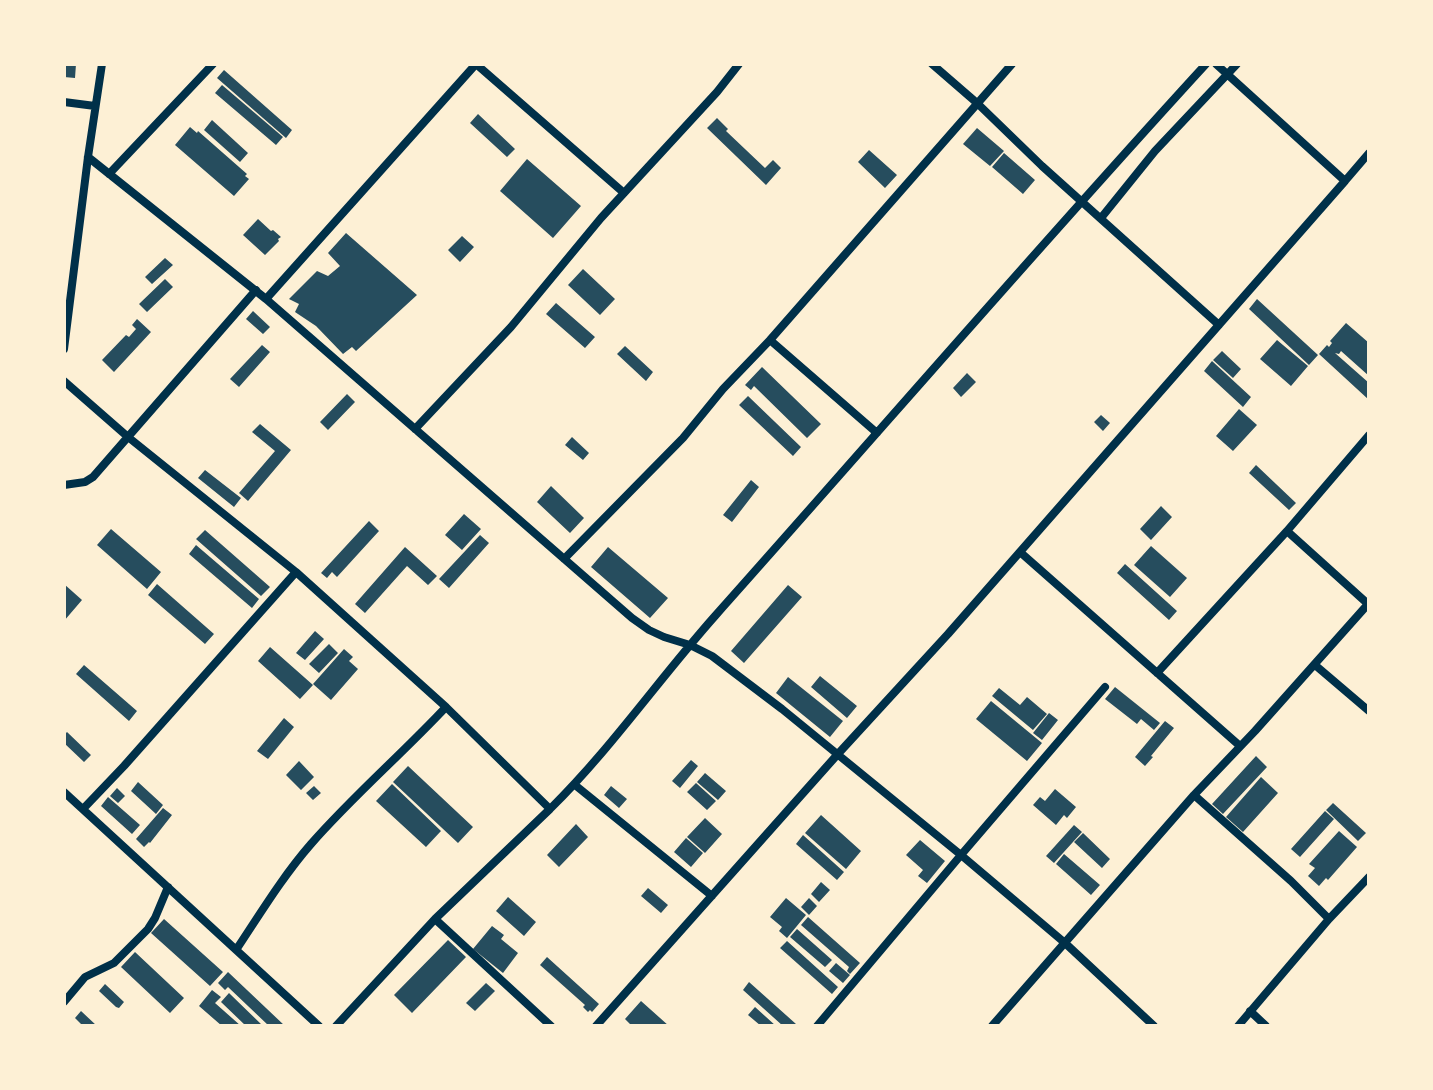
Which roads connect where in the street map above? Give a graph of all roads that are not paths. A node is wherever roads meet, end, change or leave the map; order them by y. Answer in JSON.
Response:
{"nodes":[{"id":1,"x":102,"y":64,"type":"edge"},
{"id":2,"x":213,"y":64,"type":"edge"},
{"id":3,"x":476,"y":64,"type":"edge"},
{"id":4,"x":739,"y":64,"type":"edge"},
{"id":5,"x":932,"y":64,"type":"edge"},
{"id":6,"x":1012,"y":64,"type":"edge"},
{"id":7,"x":1206,"y":64,"type":"edge"},
{"id":8,"x":1216,"y":64,"type":"edge"},
{"id":9,"x":1237,"y":64,"type":"edge"},
{"id":10,"x":1226,"y":74,"type":"junction"},
{"id":11,"x":64,"y":102,"type":"edge"},
{"id":12,"x":977,"y":103,"type":"junction"},
{"id":13,"x":95,"y":106,"type":"junction"},
{"id":14,"x":1369,"y":153,"type":"edge"},
{"id":15,"x":88,"y":157,"type":"junction"},
{"id":16,"x":109,"y":174,"type":"junction"},
{"id":17,"x":1345,"y":181,"type":"junction"},
{"id":18,"x":624,"y":193,"type":"junction"},
{"id":19,"x":1081,"y":200,"type":"junction"},
{"id":20,"x":1101,"y":218,"type":"junction"},
{"id":21,"x":256,"y":290,"type":"junction"},
{"id":22,"x":266,"y":299,"type":"junction"},
{"id":23,"x":1219,"y":325,"type":"junction"},
{"id":24,"x":770,"y":340,"type":"junction"},
{"id":25,"x":64,"y":349,"type":"edge"},
{"id":26,"x":64,"y":381,"type":"edge"},
{"id":27,"x":415,"y":429,"type":"junction"},
{"id":28,"x":877,"y":433,"type":"junction"},
{"id":29,"x":1369,"y":435,"type":"edge"},
{"id":30,"x":128,"y":437,"type":"junction"},
{"id":31,"x":64,"y":485,"type":"edge"},
{"id":32,"x":1287,"y":531,"type":"junction"},
{"id":33,"x":1020,"y":552,"type":"junction"},
{"id":34,"x":564,"y":559,"type":"junction"},
{"id":35,"x":296,"y":572,"type":"junction"},
{"id":36,"x":1368,"y":604,"type":"edge"},
{"id":37,"x":690,"y":645,"type":"junction"},
{"id":38,"x":1315,"y":665,"type":"junction"},
{"id":39,"x":1157,"y":673,"type":"junction"},
{"id":40,"x":1105,"y":687,"type":"dead end"},
{"id":41,"x":446,"y":707,"type":"junction"},
{"id":42,"x":1369,"y":711,"type":"edge"},
{"id":43,"x":1240,"y":746,"type":"junction"},
{"id":44,"x":837,"y":755,"type":"junction"},
{"id":45,"x":575,"y":785,"type":"junction"},
{"id":46,"x":64,"y":792,"type":"edge"},
{"id":47,"x":1194,"y":795,"type":"junction"},
{"id":48,"x":83,"y":809,"type":"junction"},
{"id":49,"x":550,"y":809,"type":"junction"},
{"id":50,"x":961,"y":855,"type":"junction"},
{"id":51,"x":1369,"y":877,"type":"edge"},
{"id":52,"x":168,"y":887,"type":"junction"},
{"id":53,"x":712,"y":896,"type":"junction"},
{"id":54,"x":435,"y":919,"type":"junction"},
{"id":55,"x":1329,"y":919,"type":"junction"},
{"id":56,"x":1065,"y":943,"type":"junction"},
{"id":57,"x":236,"y":950,"type":"junction"},
{"id":58,"x":64,"y":1002,"type":"edge"},
{"id":59,"x":1250,"y":1011,"type":"junction"},
{"id":60,"x":319,"y":1026,"type":"edge"},
{"id":61,"x":336,"y":1026,"type":"edge"},
{"id":62,"x":551,"y":1026,"type":"edge"},
{"id":63,"x":597,"y":1026,"type":"edge"},
{"id":64,"x":817,"y":1026,"type":"edge"},
{"id":65,"x":992,"y":1026,"type":"edge"},
{"id":66,"x":1154,"y":1026,"type":"edge"},
{"id":67,"x":1238,"y":1026,"type":"edge"},
{"id":68,"x":1266,"y":1026,"type":"edge"}],
"edges":[{"from":1,"to":13,"type":"street"},
{"from":2,"to":16,"type":"street"},
{"from":3,"to":18,"type":"street"},
{"from":3,"to":22,"type":"street"},
{"from":4,"to":18,"type":"street"},
{"from":5,"to":12,"type":"street"},
{"from":6,"to":12,"type":"street"},
{"from":7,"to":19,"type":"street"},
{"from":8,"to":10,"type":"street"},
{"from":9,"to":10,"type":"street"},
{"from":10,"to":17,"type":"street"},
{"from":10,"to":20,"type":"street"},
{"from":11,"to":13,"type":"street"},
{"from":12,"to":19,"type":"street"},
{"from":12,"to":24,"type":"street"},
{"from":13,"to":15,"type":"street"},
{"from":14,"to":17,"type":"street"},
{"from":15,"to":16,"type":"street"},
{"from":15,"to":25,"type":"street"},
{"from":16,"to":21,"type":"street"},
{"from":17,"to":23,"type":"street"},
{"from":18,"to":27,"type":"street"},
{"from":19,"to":20,"type":"street"},
{"from":19,"to":28,"type":"street"},
{"from":20,"to":23,"type":"street"},
{"from":21,"to":22,"type":"street"},
{"from":21,"to":30,"type":"street"},
{"from":22,"to":27,"type":"street"},
{"from":23,"to":33,"type":"street"},
{"from":24,"to":28,"type":"street"},
{"from":24,"to":34,"type":"street"},
{"from":26,"to":30,"type":"street"},
{"from":27,"to":34,"type":"street"},
{"from":28,"to":37,"type":"street"},
{"from":29,"to":32,"type":"street"},
{"from":30,"to":31,"type":"street"},
{"from":30,"to":35,"type":"street"},
{"from":32,"to":36,"type":"street"},
{"from":32,"to":39,"type":"street"},
{"from":33,"to":39,"type":"street"},
{"from":33,"to":44,"type":"street"},
{"from":34,"to":37,"type":"street"},
{"from":35,"to":41,"type":"street"},
{"from":35,"to":48,"type":"street"},
{"from":36,"to":38,"type":"street"},
{"from":37,"to":44,"type":"street"},
{"from":37,"to":45,"type":"street"},
{"from":38,"to":42,"type":"street"},
{"from":38,"to":43,"type":"street"},
{"from":39,"to":43,"type":"street"},
{"from":40,"to":50,"type":"street"},
{"from":41,"to":49,"type":"street"},
{"from":41,"to":57,"type":"street"},
{"from":43,"to":47,"type":"street"},
{"from":44,"to":50,"type":"street"},
{"from":44,"to":53,"type":"street"},
{"from":45,"to":49,"type":"street"},
{"from":45,"to":53,"type":"street"},
{"from":46,"to":48,"type":"street"},
{"from":47,"to":55,"type":"street"},
{"from":47,"to":56,"type":"street"},
{"from":48,"to":52,"type":"street"},
{"from":49,"to":54,"type":"street"},
{"from":50,"to":56,"type":"street"},
{"from":50,"to":64,"type":"street"},
{"from":51,"to":55,"type":"street"},
{"from":52,"to":57,"type":"street"},
{"from":52,"to":58,"type":"street"},
{"from":53,"to":63,"type":"street"},
{"from":54,"to":61,"type":"street"},
{"from":54,"to":62,"type":"street"},
{"from":55,"to":59,"type":"street"},
{"from":56,"to":65,"type":"street"},
{"from":56,"to":66,"type":"street"},
{"from":57,"to":60,"type":"street"},
{"from":59,"to":67,"type":"street"},
{"from":59,"to":68,"type":"street"}]}
